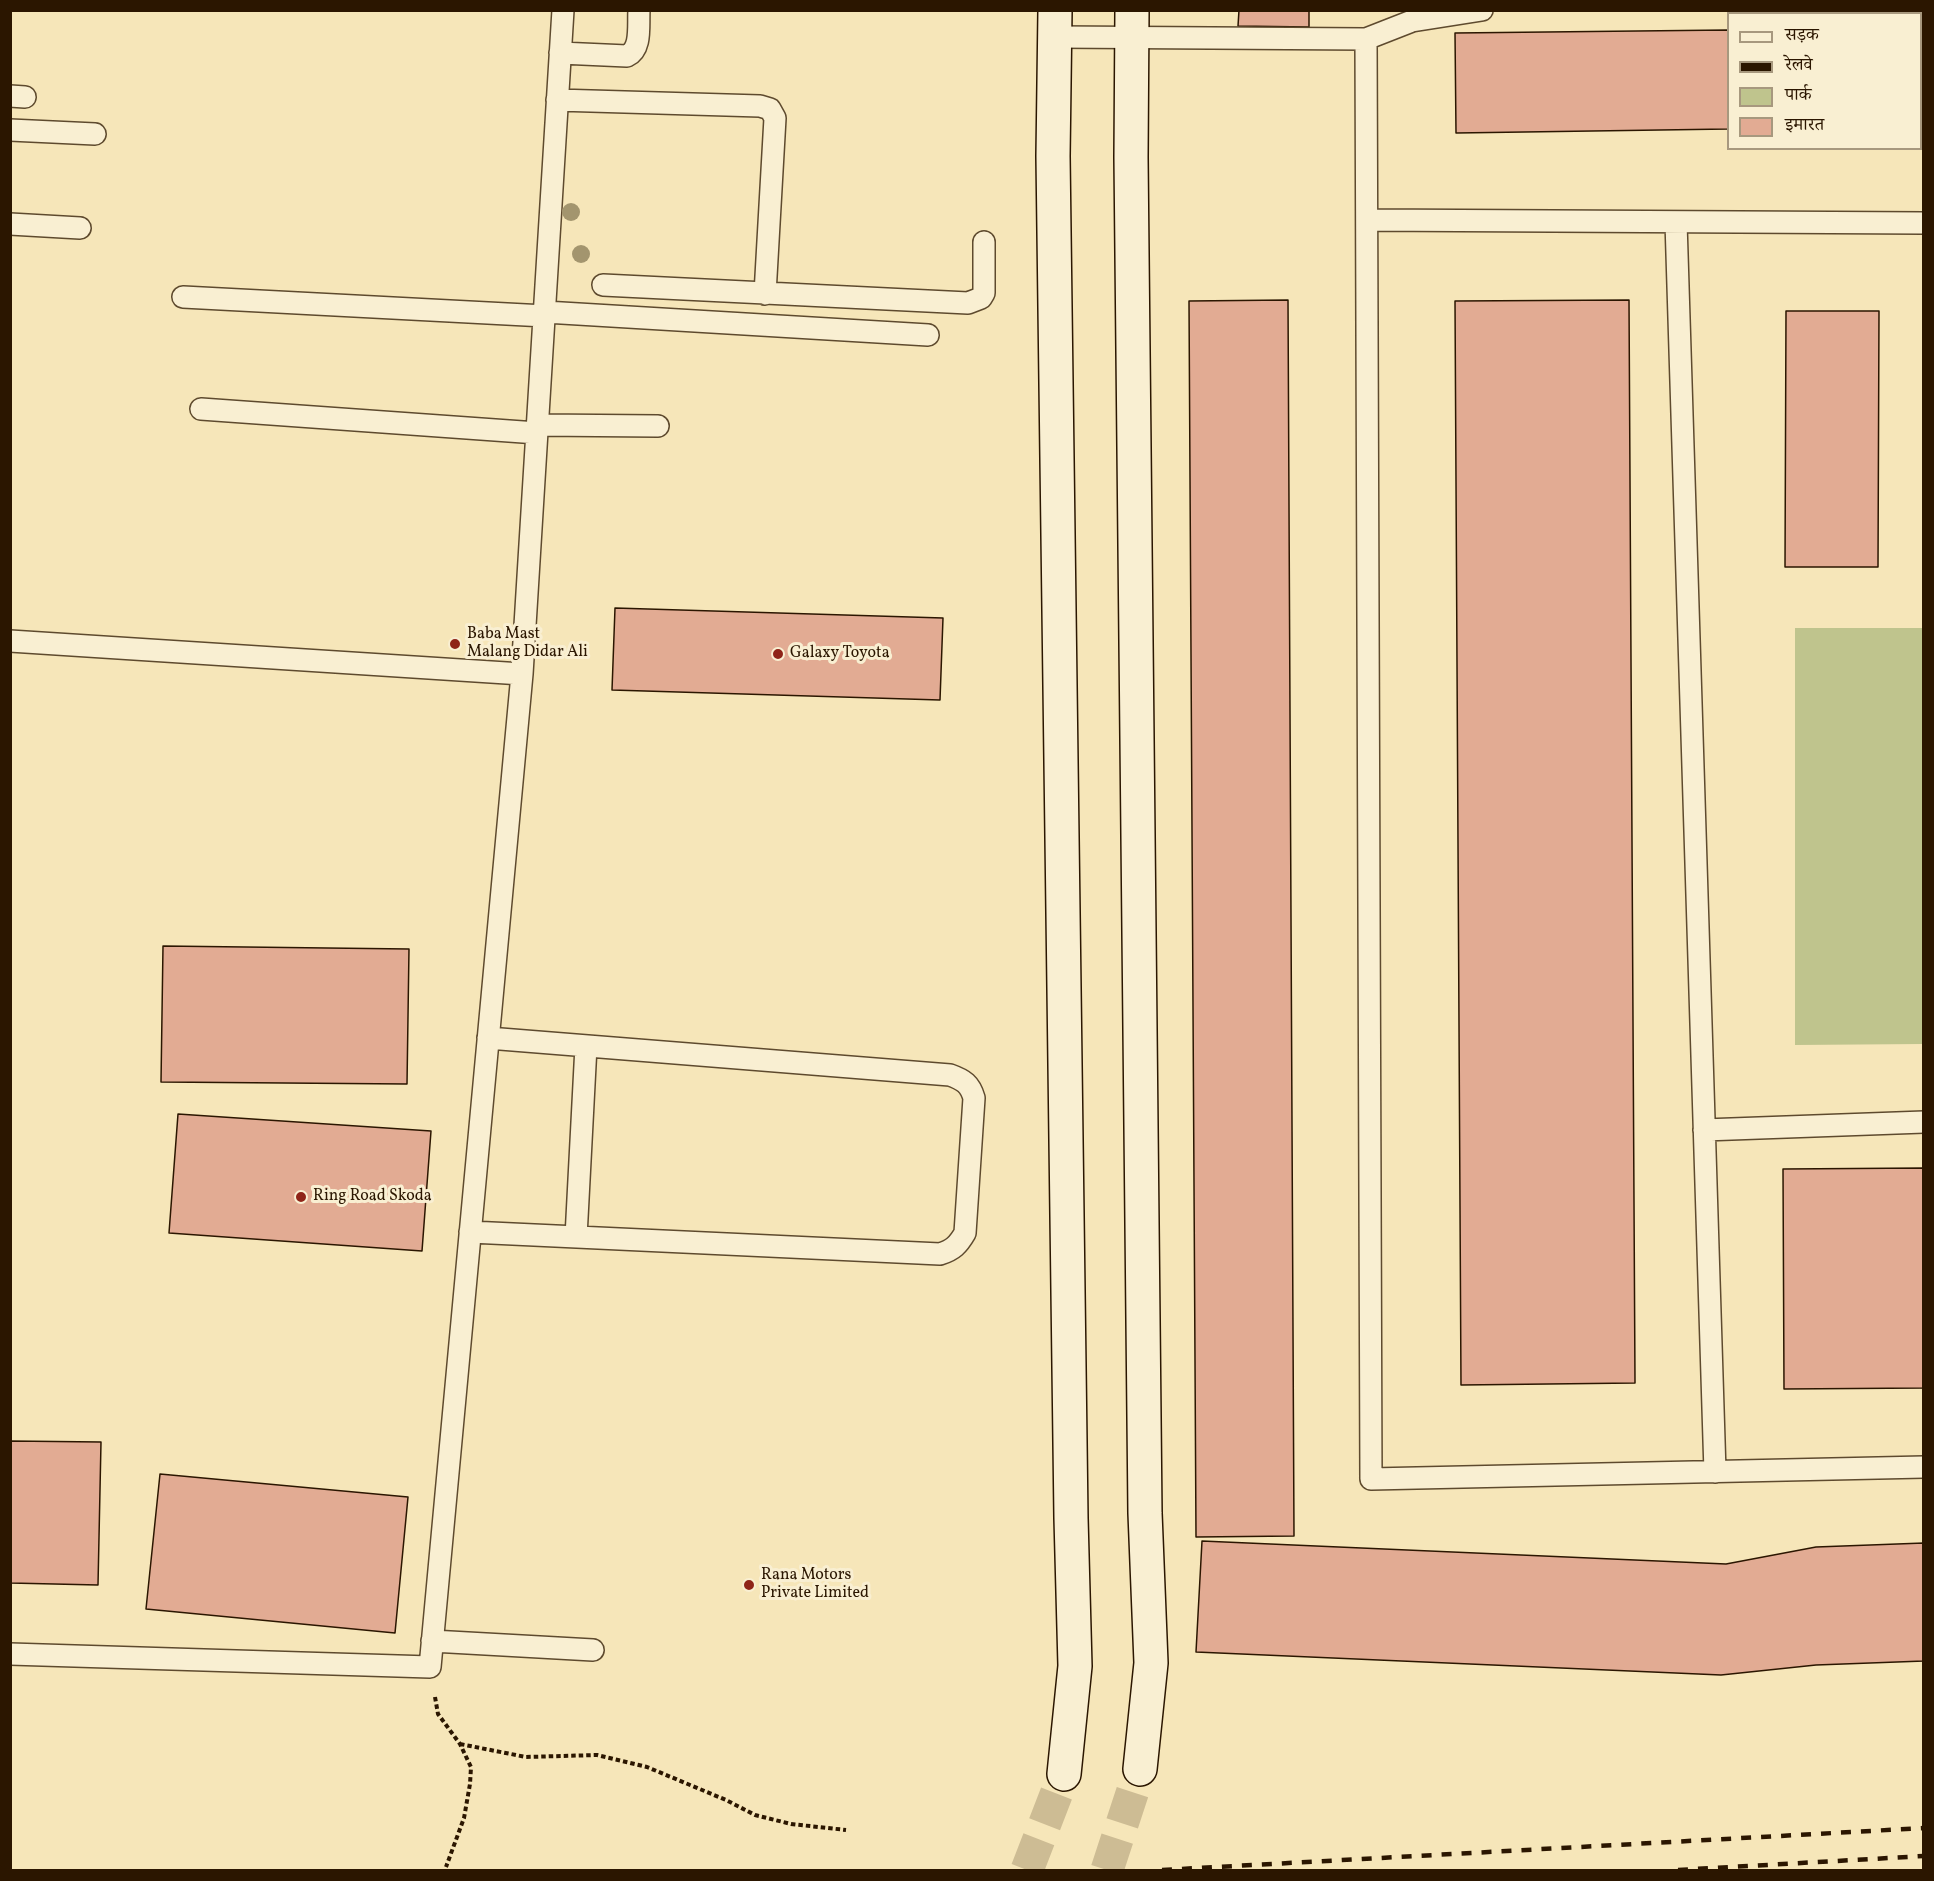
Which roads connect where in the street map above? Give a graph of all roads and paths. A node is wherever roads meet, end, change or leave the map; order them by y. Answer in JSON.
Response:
{"nodes":[{"id":1,"x":563,"y":10,"type":"edge"},
{"id":2,"x":639,"y":10,"type":"edge"},
{"id":3,"x":1482,"y":10,"type":"edge"},
{"id":4,"x":1055,"y":24,"type":"edge"},
{"id":5,"x":1133,"y":24,"type":"edge"},
{"id":6,"x":1366,"y":39,"type":"junction"},
{"id":7,"x":560,"y":52,"type":"junction"},
{"id":8,"x":557,"y":100,"type":"junction"},
{"id":9,"x":10,"y":130,"type":"edge"},
{"id":10,"x":95,"y":134,"type":"dead end"},
{"id":11,"x":1367,"y":220,"type":"junction"},
{"id":12,"x":1676,"y":222,"type":"junction"},
{"id":13,"x":1923,"y":223,"type":"edge"},
{"id":14,"x":10,"y":224,"type":"edge"},
{"id":15,"x":80,"y":228,"type":"dead end"},
{"id":16,"x":984,"y":242,"type":"dead end"},
{"id":17,"x":603,"y":285,"type":"dead end"},
{"id":18,"x":765,"y":294,"type":"junction"},
{"id":19,"x":183,"y":297,"type":"dead end"},
{"id":20,"x":545,"y":314,"type":"junction"},
{"id":21,"x":928,"y":335,"type":"dead end"},
{"id":22,"x":201,"y":409,"type":"dead end"},
{"id":23,"x":658,"y":426,"type":"dead end"},
{"id":24,"x":537,"y":429,"type":"junction"},
{"id":25,"x":10,"y":641,"type":"edge"},
{"id":26,"x":522,"y":674,"type":"junction"},
{"id":27,"x":488,"y":1038,"type":"junction"},
{"id":28,"x":586,"y":1046,"type":"junction"},
{"id":29,"x":1923,"y":1122,"type":"edge"},
{"id":30,"x":1704,"y":1130,"type":"junction"},
{"id":31,"x":470,"y":1232,"type":"junction"},
{"id":32,"x":576,"y":1237,"type":"junction"},
{"id":33,"x":1923,"y":1467,"type":"edge"},
{"id":34,"x":1715,"y":1472,"type":"junction"},
{"id":35,"x":432,"y":1641,"type":"junction"},
{"id":36,"x":593,"y":1650,"type":"dead end"},
{"id":37,"x":10,"y":1654,"type":"edge"},
{"id":38,"x":430,"y":1667,"type":"junction"},
{"id":39,"x":460,"y":1744,"type":"junction"},
{"id":40,"x":1140,"y":1769,"type":"tunnel mouth"},
{"id":41,"x":1064,"y":1774,"type":"tunnel mouth"},
{"id":42,"x":846,"y":1830,"type":"dead end"},
{"id":43,"x":446,"y":1867,"type":"dead end"}],
"edges":[{"from":1,"to":7,"type":"lane"},
{"from":2,"to":7,"type":"lane"},
{"from":3,"to":6,"type":"lane"},
{"from":4,"to":5,"type":"lane"},
{"from":4,"to":41,"type":"street"},
{"from":5,"to":6,"type":"lane"},
{"from":5,"to":40,"type":"street"},
{"from":6,"to":11,"type":"lane"},
{"from":7,"to":8,"type":"lane"},
{"from":8,"to":18,"type":"lane"},
{"from":8,"to":20,"type":"lane"},
{"from":9,"to":10,"type":"lane"},
{"from":11,"to":12,"type":"lane"},
{"from":11,"to":34,"type":"lane"},
{"from":12,"to":13,"type":"lane"},
{"from":12,"to":30,"type":"lane"},
{"from":14,"to":15,"type":"lane"},
{"from":16,"to":18,"type":"lane"},
{"from":17,"to":18,"type":"lane"},
{"from":19,"to":20,"type":"lane"},
{"from":20,"to":21,"type":"lane"},
{"from":20,"to":24,"type":"lane"},
{"from":22,"to":24,"type":"lane"},
{"from":23,"to":24,"type":"lane"},
{"from":24,"to":26,"type":"lane"},
{"from":25,"to":26,"type":"lane"},
{"from":26,"to":27,"type":"lane"},
{"from":27,"to":28,"type":"lane"},
{"from":27,"to":31,"type":"lane"},
{"from":28,"to":32,"type":"lane"},
{"from":28,"to":32,"type":"lane"},
{"from":29,"to":30,"type":"lane"},
{"from":30,"to":34,"type":"lane"},
{"from":31,"to":32,"type":"lane"},
{"from":31,"to":35,"type":"lane"},
{"from":33,"to":34,"type":"lane"},
{"from":35,"to":36,"type":"lane"},
{"from":35,"to":38,"type":"lane"},
{"from":37,"to":38,"type":"lane"},
{"from":38,"to":39,"type":"path"},
{"from":39,"to":42,"type":"path"},
{"from":39,"to":43,"type":"path"}]}
